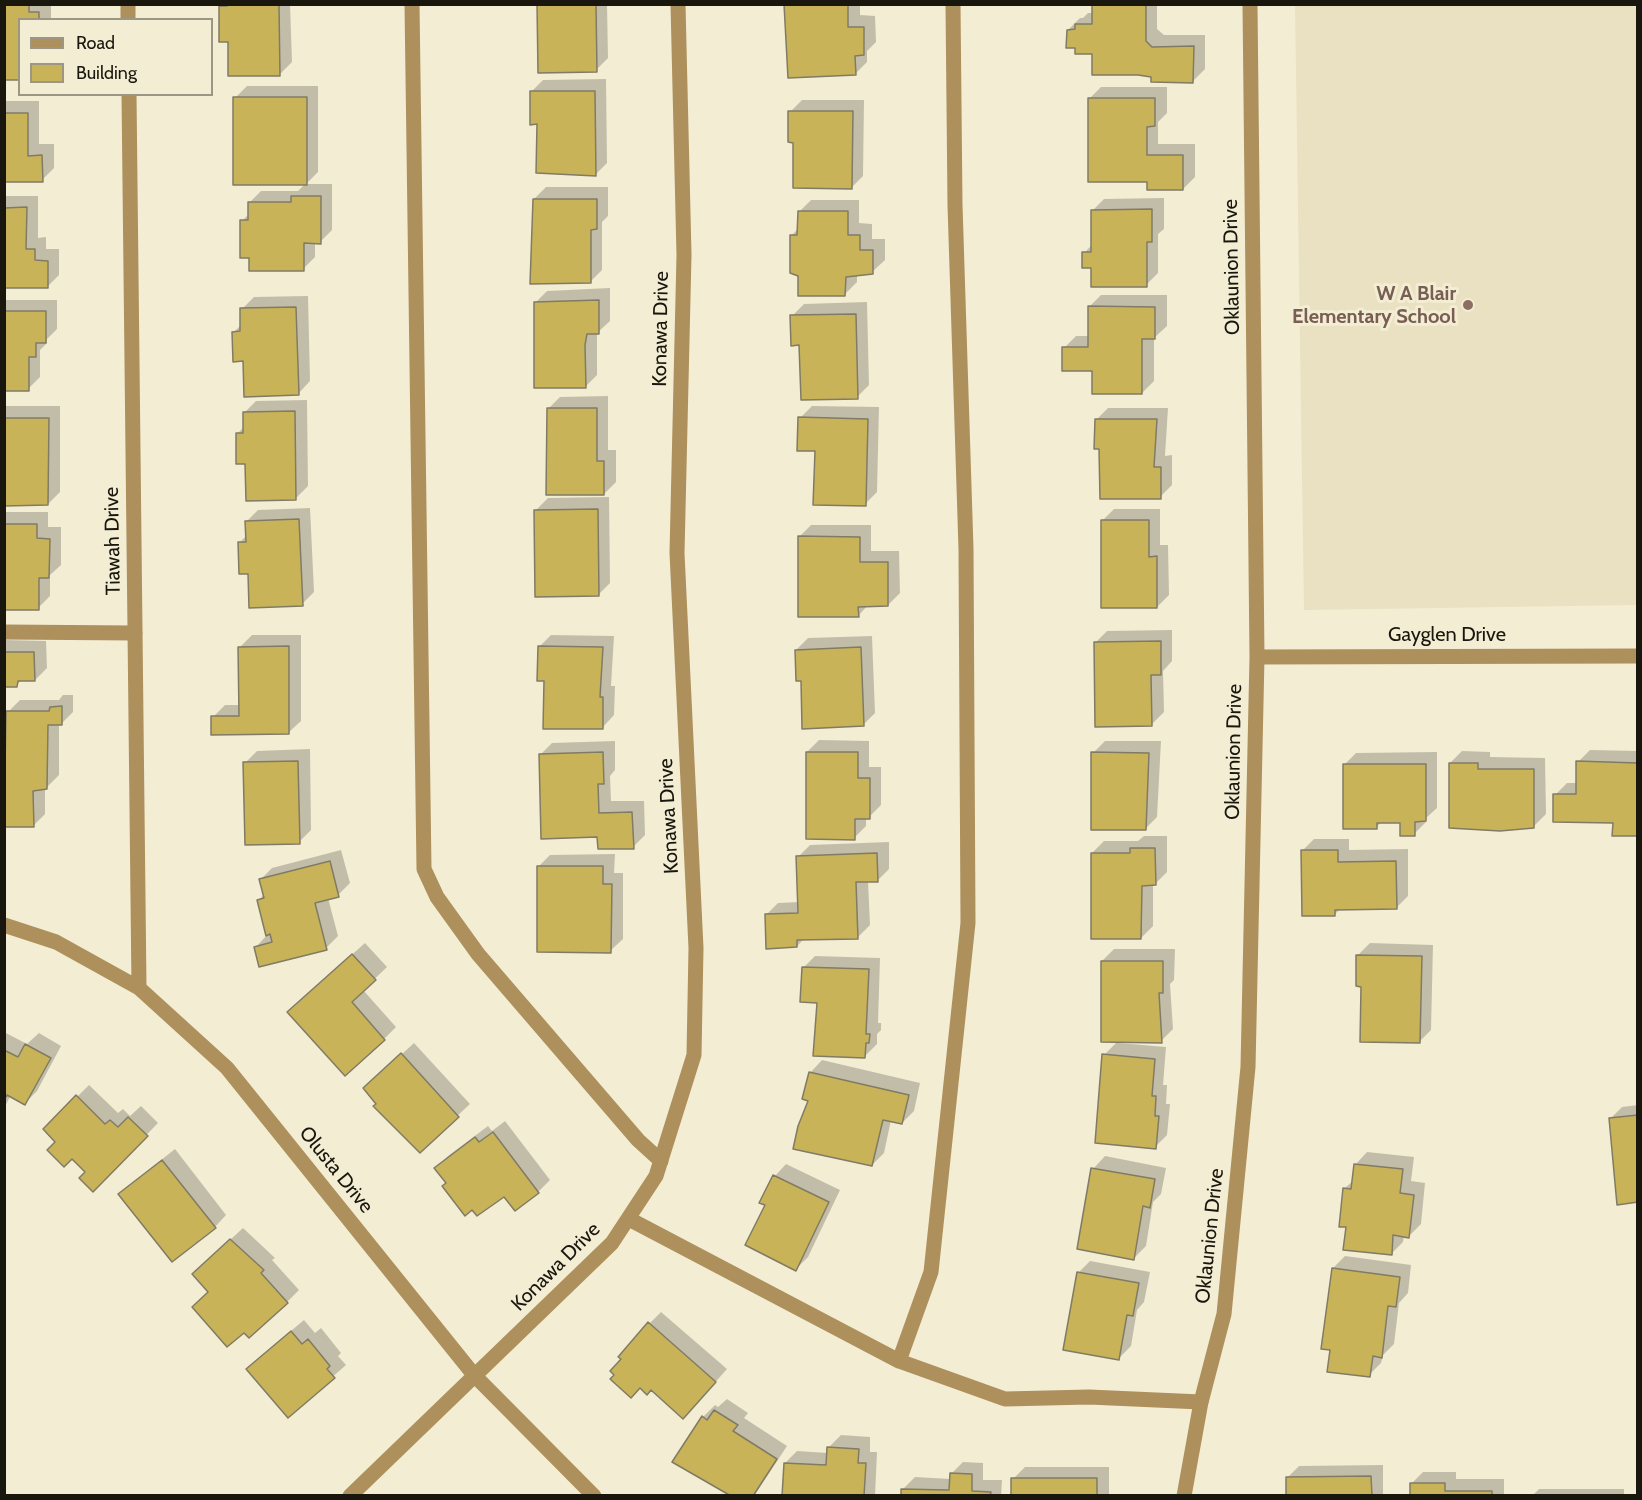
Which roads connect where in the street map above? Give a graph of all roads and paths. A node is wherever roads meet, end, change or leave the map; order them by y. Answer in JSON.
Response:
{"nodes":[{"id":1,"x":412,"y":4,"type":"edge"},
{"id":2,"x":678,"y":4,"type":"edge"},
{"id":3,"x":953,"y":4,"type":"edge"},
{"id":4,"x":1250,"y":4,"type":"edge"},
{"id":5,"x":129,"y":96,"type":"edge"},
{"id":6,"x":4,"y":632,"type":"edge"},
{"id":7,"x":135,"y":633,"type":"junction"},
{"id":8,"x":1638,"y":656,"type":"edge"},
{"id":9,"x":1257,"y":657,"type":"junction"},
{"id":10,"x":4,"y":925,"type":"edge"},
{"id":11,"x":139,"y":988,"type":"junction"},
{"id":12,"x":661,"y":1161,"type":"junction"},
{"id":13,"x":629,"y":1219,"type":"junction"},
{"id":14,"x":899,"y":1361,"type":"junction"},
{"id":15,"x":474,"y":1375,"type":"junction"},
{"id":16,"x":1201,"y":1402,"type":"junction"},
{"id":17,"x":350,"y":1496,"type":"edge"},
{"id":18,"x":594,"y":1496,"type":"edge"},
{"id":19,"x":1184,"y":1496,"type":"edge"}],
"edges":[{"from":1,"to":12,"type":"street"},
{"from":2,"to":12,"type":"street","name":"Konawa Drive"},
{"from":3,"to":14,"type":"street"},
{"from":4,"to":9,"type":"street","name":"Oklaunion Drive"},
{"from":5,"to":7,"type":"street","name":"Tiawah Drive"},
{"from":6,"to":7,"type":"street"},
{"from":7,"to":11,"type":"street","name":"Tiawah Drive"},
{"from":8,"to":9,"type":"street","name":"Gayglen Drive"},
{"from":9,"to":16,"type":"street","name":"Oklaunion Drive"},
{"from":10,"to":11,"type":"street","name":"Olusta Drive"},
{"from":11,"to":15,"type":"street","name":"Olusta Drive"},
{"from":12,"to":13,"type":"street","name":"Konawa Drive"},
{"from":13,"to":14,"type":"street"},
{"from":13,"to":15,"type":"street","name":"Konawa Drive"},
{"from":14,"to":16,"type":"street"},
{"from":15,"to":17,"type":"street","name":"Konawa Drive"},
{"from":15,"to":18,"type":"street","name":"Olusta Drive"},
{"from":16,"to":19,"type":"street","name":"Oklaunion Drive"}]}
